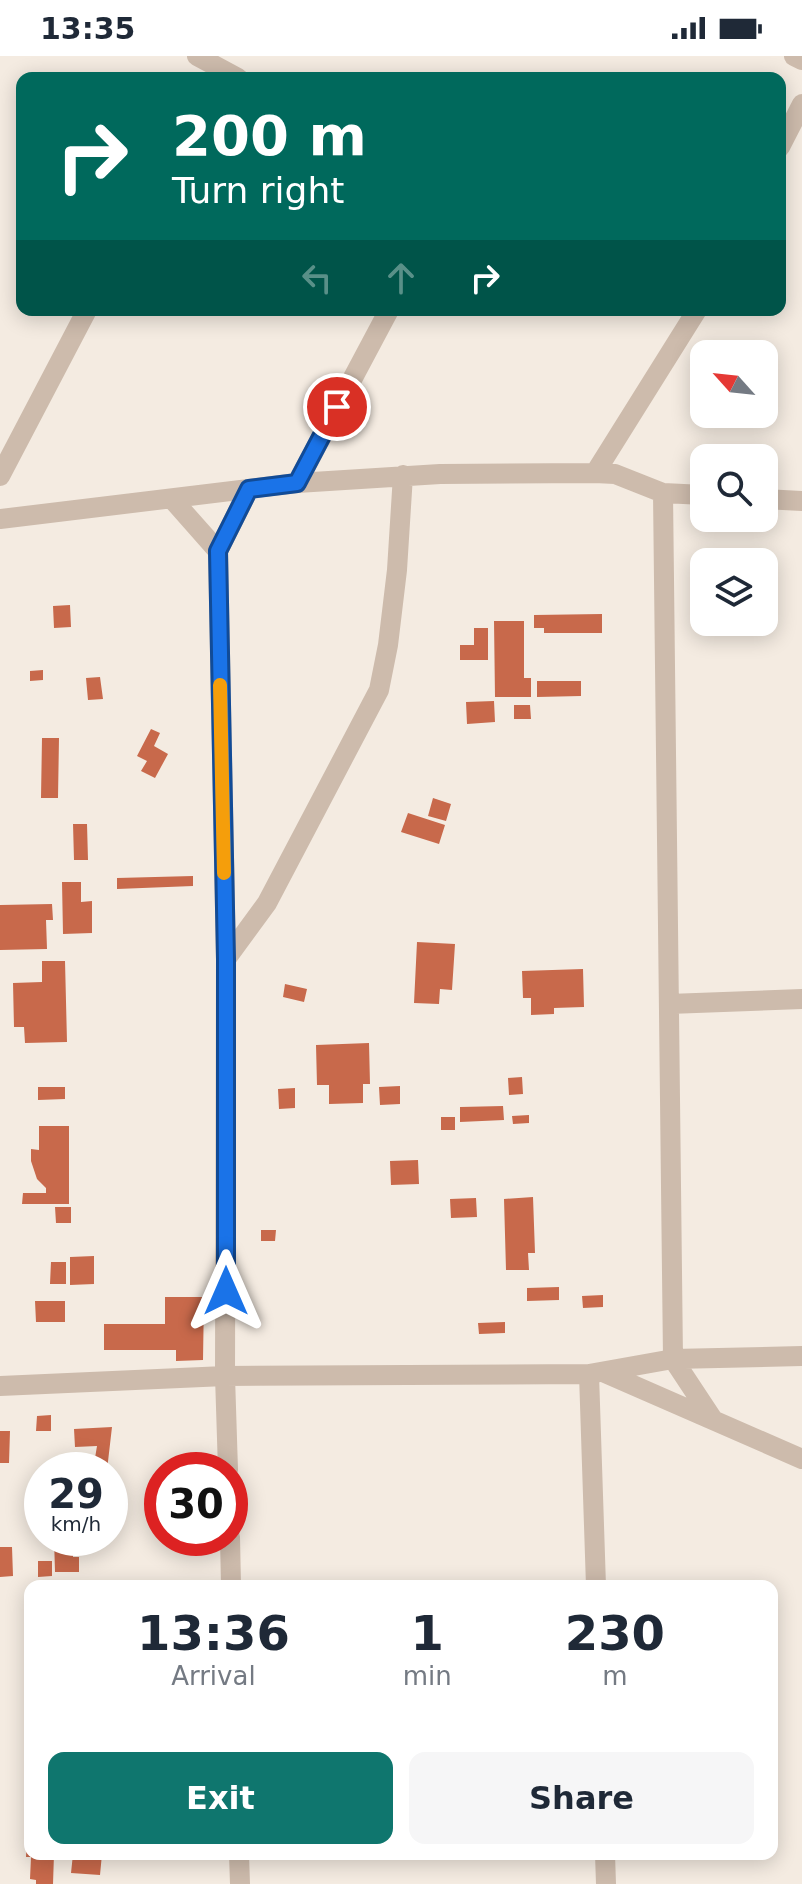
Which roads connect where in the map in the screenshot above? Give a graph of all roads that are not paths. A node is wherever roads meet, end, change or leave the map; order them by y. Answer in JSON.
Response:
{"nodes":[{"id":1,"x":794,"y":56,"type":"edge"},
{"id":2,"x":802,"y":60,"type":"edge"},
{"id":3,"x":802,"y":104,"type":"edge"},
{"id":4,"x":786,"y":135,"type":"edge"},
{"id":5,"x":84,"y":316,"type":"edge"},
{"id":6,"x":386,"y":316,"type":"edge"},
{"id":7,"x":686,"y":316,"type":"edge"},
{"id":8,"x":595,"y":473,"type":"junction"},
{"id":9,"x":403,"y":475,"type":"junction"},
{"id":10,"x":0,"y":476,"type":"edge"},
{"id":11,"x":297,"y":483,"type":"junction"},
{"id":12,"x":249,"y":489,"type":"junction"},
{"id":13,"x":663,"y":493,"type":"junction"},
{"id":14,"x":690,"y":494,"type":"edge"},
{"id":15,"x":172,"y":499,"type":"junction"},
{"id":16,"x":778,"y":500,"type":"edge"},
{"id":17,"x":802,"y":501,"type":"edge"},
{"id":18,"x":0,"y":519,"type":"edge"},
{"id":19,"x":218,"y":551,"type":"junction"},
{"id":20,"x":226,"y":959,"type":"junction"},
{"id":21,"x":802,"y":999,"type":"edge"},
{"id":22,"x":669,"y":1004,"type":"junction"},
{"id":23,"x":802,"y":1356,"type":"edge"},
{"id":24,"x":673,"y":1359,"type":"junction"},
{"id":25,"x":596,"y":1373,"type":"junction"},
{"id":26,"x":225,"y":1376,"type":"junction"},
{"id":27,"x":0,"y":1386,"type":"edge"},
{"id":28,"x":712,"y":1418,"type":"junction"},
{"id":29,"x":227,"y":1452,"type":"edge"},
{"id":30,"x":802,"y":1459,"type":"edge"},
{"id":31,"x":230,"y":1556,"type":"edge"},
{"id":32,"x":231,"y":1580,"type":"edge"},
{"id":33,"x":596,"y":1580,"type":"edge"},
{"id":34,"x":239,"y":1860,"type":"edge"},
{"id":35,"x":605,"y":1860,"type":"edge"},
{"id":36,"x":240,"y":1884,"type":"edge"},
{"id":37,"x":606,"y":1884,"type":"edge"}],
"edges":[{"from":1,"to":2,"type":"street"},
{"from":3,"to":4,"type":"street"},
{"from":5,"to":10,"type":"street"},
{"from":6,"to":11,"type":"street"},
{"from":7,"to":8,"type":"street"},
{"from":8,"to":9,"type":"street"},
{"from":8,"to":13,"type":"street"},
{"from":9,"to":11,"type":"street"},
{"from":9,"to":20,"type":"street"},
{"from":11,"to":12,"type":"street"},
{"from":12,"to":15,"type":"street"},
{"from":12,"to":19,"type":"street"},
{"from":13,"to":14,"type":"street"},
{"from":13,"to":22,"type":"street"},
{"from":15,"to":18,"type":"street"},
{"from":15,"to":19,"type":"street"},
{"from":16,"to":17,"type":"street"},
{"from":19,"to":20,"type":"street"},
{"from":20,"to":26,"type":"street"},
{"from":21,"to":22,"type":"street"},
{"from":22,"to":24,"type":"street"},
{"from":23,"to":24,"type":"street"},
{"from":24,"to":25,"type":"street"},
{"from":24,"to":28,"type":"street"},
{"from":25,"to":26,"type":"street"},
{"from":25,"to":28,"type":"street"},
{"from":25,"to":33,"type":"street"},
{"from":26,"to":27,"type":"street"},
{"from":26,"to":29,"type":"street"},
{"from":28,"to":30,"type":"street"},
{"from":31,"to":32,"type":"street"},
{"from":34,"to":36,"type":"street"},
{"from":35,"to":37,"type":"street"}]}
